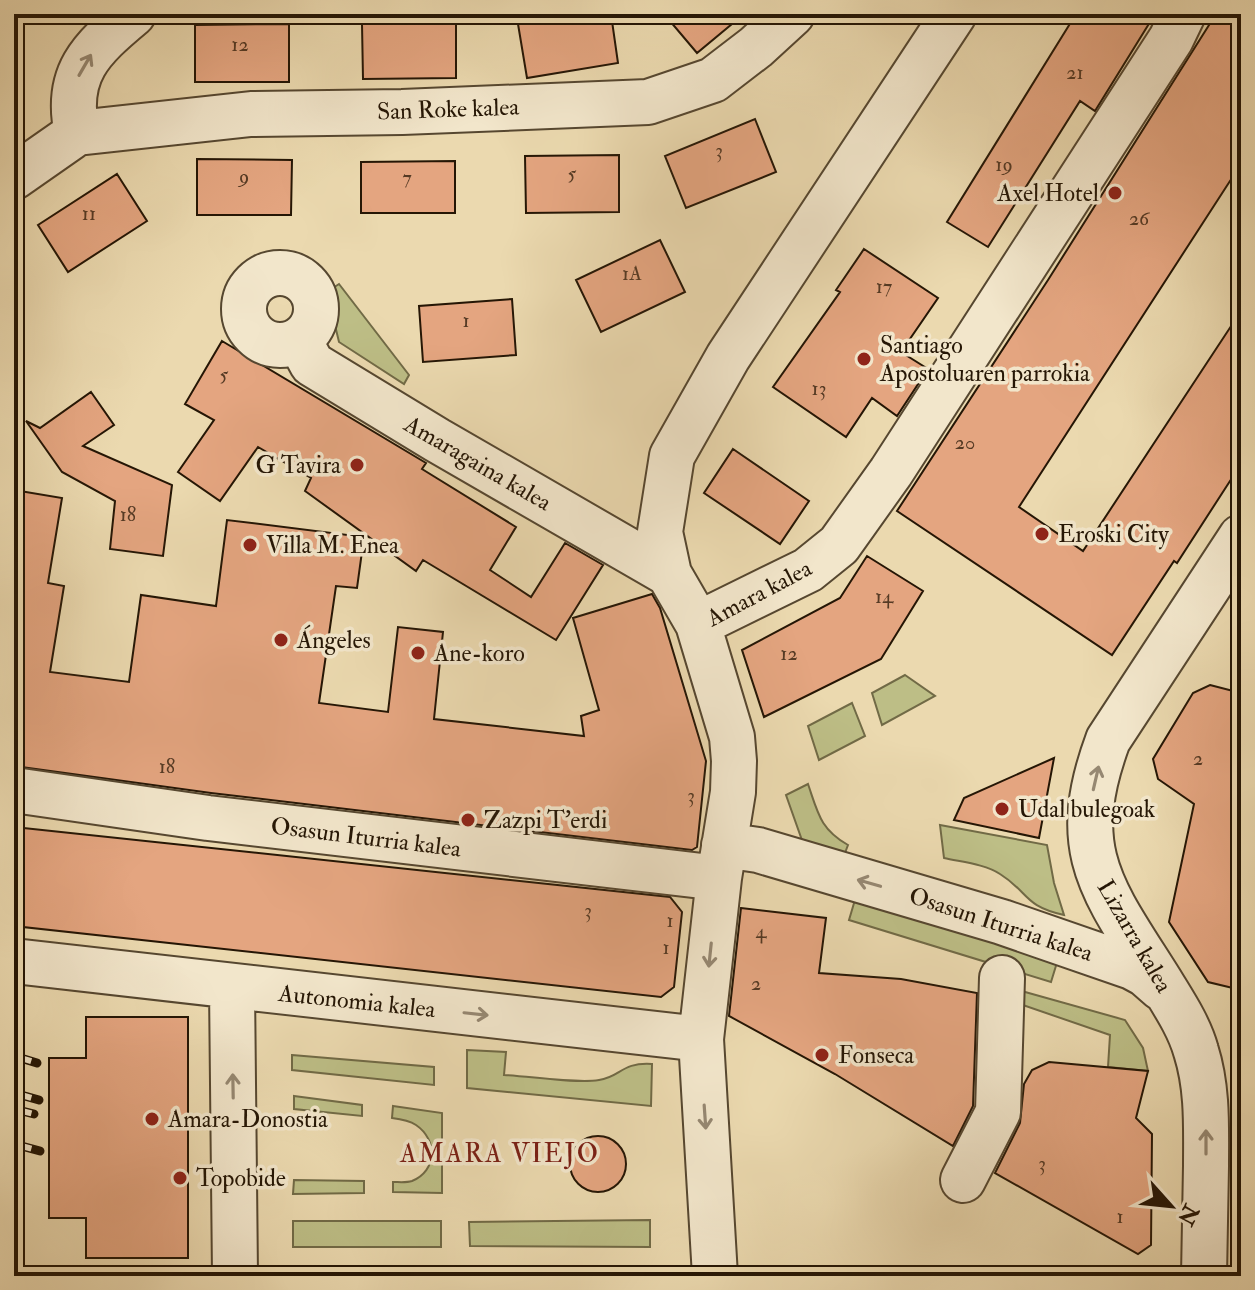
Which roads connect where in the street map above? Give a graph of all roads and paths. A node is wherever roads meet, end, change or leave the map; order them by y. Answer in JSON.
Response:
{"nodes":[{"id":1,"x":133,"y":14,"type":"edge"},
{"id":2,"x":792,"y":14,"type":"edge"},
{"id":3,"x":954,"y":14,"type":"edge"},
{"id":4,"x":1183,"y":14,"type":"edge"},
{"id":5,"x":77,"y":133,"type":"junction"},
{"id":6,"x":14,"y":177,"type":"edge"},
{"id":7,"x":299,"y":340,"type":"dead end"},
{"id":8,"x":1241,"y":537,"type":"edge"},
{"id":9,"x":669,"y":574,"type":"junction"},
{"id":10,"x":698,"y":624,"type":"junction"},
{"id":11,"x":14,"y":790,"type":"edge"},
{"id":12,"x":722,"y":861,"type":"junction"},
{"id":13,"x":14,"y":961,"type":"edge"},
{"id":14,"x":1002,"y":978,"type":"dead end"},
{"id":15,"x":232,"y":987,"type":"junction"},
{"id":16,"x":1173,"y":1002,"type":"junction"},
{"id":17,"x":701,"y":1039,"type":"junction"},
{"id":18,"x":963,"y":1180,"type":"dead end"},
{"id":19,"x":235,"y":1276,"type":"edge"},
{"id":20,"x":715,"y":1276,"type":"edge"},
{"id":21,"x":1204,"y":1276,"type":"edge"}],
"edges":[{"from":5,"to":1,"type":"street","one_way":true},
{"from":2,"to":5,"type":"street","name":"San Roke kalea"},
{"from":3,"to":9,"type":"street"},
{"from":4,"to":10,"type":"street","name":"Amara kalea"},
{"from":5,"to":6,"type":"street","name":"San Roke kalea"},
{"from":7,"to":9,"type":"street","name":"Amaragaina kalea"},
{"from":16,"to":8,"type":"street","name":"Lizarra kalea","one_way":true},
{"from":9,"to":10,"type":"street"},
{"from":10,"to":12,"type":"street","name":"Amara kalea"},
{"from":11,"to":12,"type":"street","name":"Osasun Iturria kalea"},
{"from":16,"to":12,"type":"street","name":"Osasun Iturria kalea","one_way":true},
{"from":12,"to":17,"type":"street","name":"Amara kalea","one_way":true},
{"from":13,"to":15,"type":"street","name":"Autonomia kalea"},
{"from":14,"to":18,"type":"street"},
{"from":15,"to":17,"type":"street","name":"Autonomia kalea","one_way":true},
{"from":19,"to":15,"type":"street","one_way":true},
{"from":21,"to":16,"type":"street","name":"Lizarra kalea","one_way":true},
{"from":17,"to":20,"type":"street","name":"Amara kalea","one_way":true}]}
